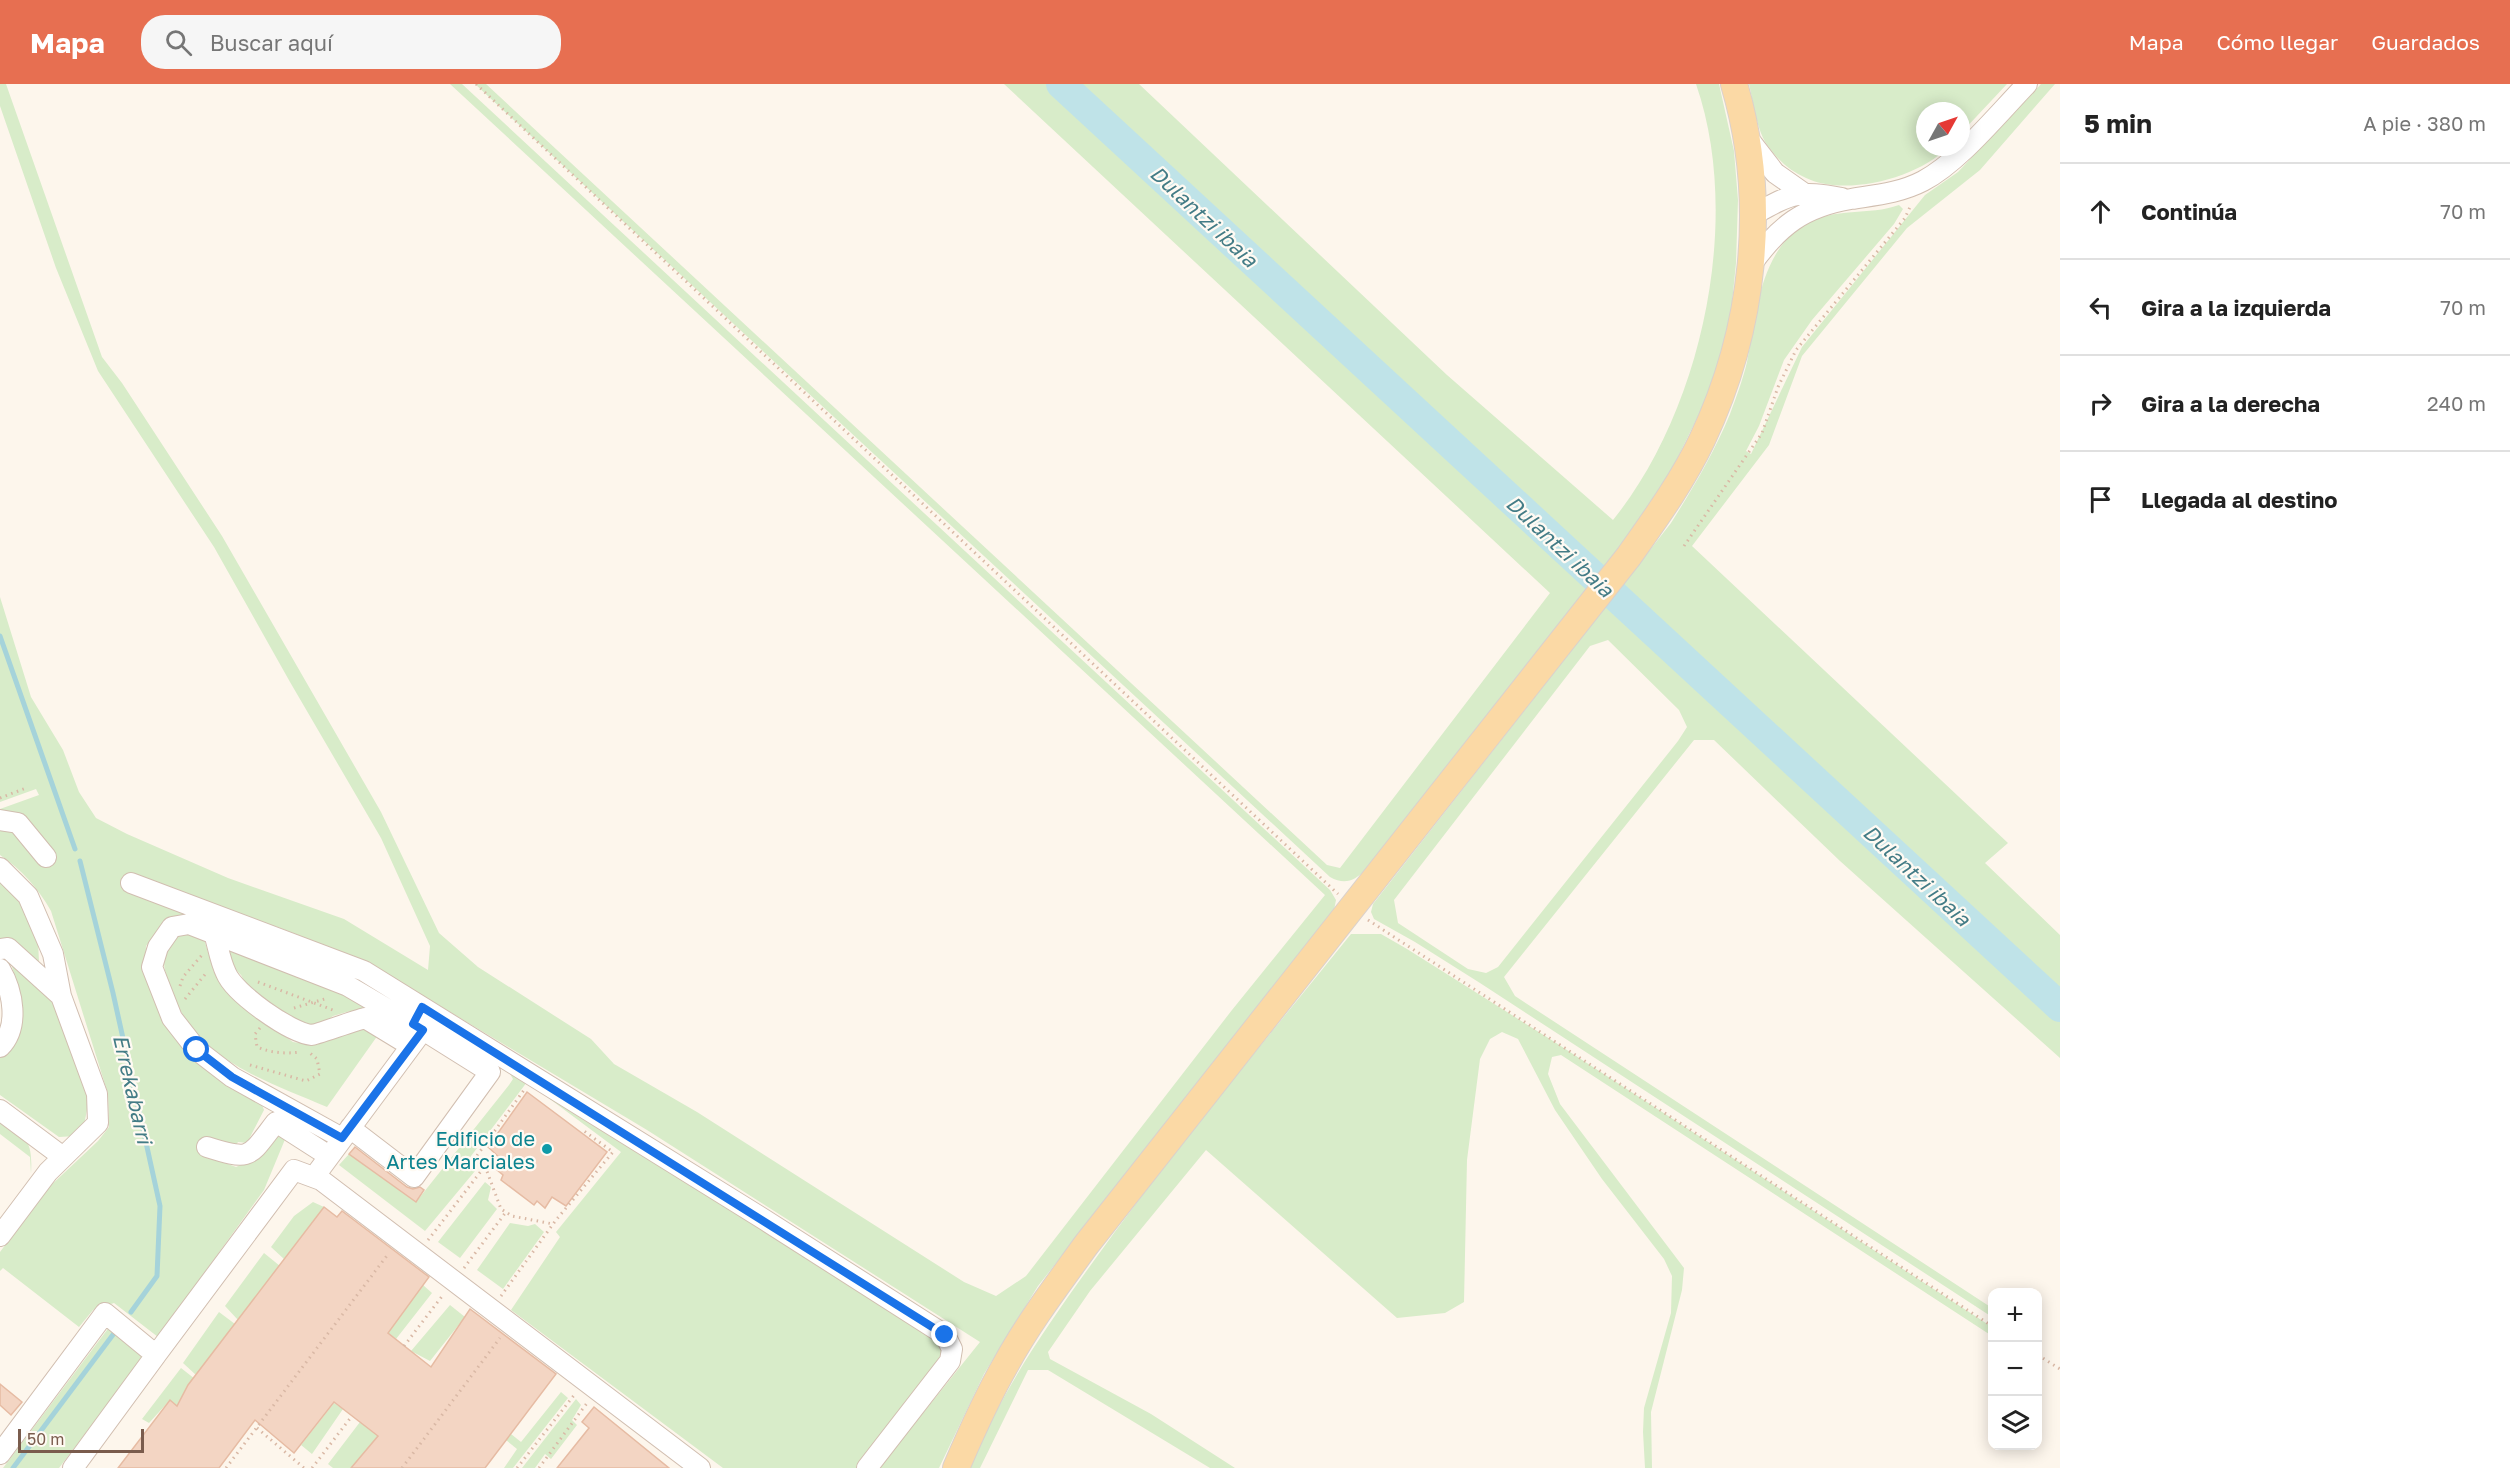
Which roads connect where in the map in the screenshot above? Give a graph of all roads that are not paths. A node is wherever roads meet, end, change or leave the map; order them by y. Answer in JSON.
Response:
{"nodes":[{"id":1,"x":1734,"y":84,"type":"edge"},
{"id":2,"x":2027,"y":84,"type":"edge"},
{"id":3,"x":1746,"y":135,"type":"junction"},
{"id":4,"x":1802,"y":192,"type":"junction"},
{"id":5,"x":1851,"y":199,"type":"junction"},
{"id":6,"x":1754,"y":215,"type":"junction"},
{"id":7,"x":1751,"y":265,"type":"junction"},
{"id":8,"x":0,"y":820,"type":"edge"},
{"id":9,"x":46,"y":857,"type":"dead end"},
{"id":10,"x":0,"y":868,"type":"edge"},
{"id":11,"x":131,"y":883,"type":"dead end"},
{"id":12,"x":214,"y":933,"type":"junction"},
{"id":13,"x":263,"y":933,"type":"junction"},
{"id":14,"x":234,"y":940,"type":"junction"},
{"id":15,"x":0,"y":949,"type":"edge"},
{"id":16,"x":0,"y":969,"type":"edge"},
{"id":17,"x":61,"y":996,"type":"junction"},
{"id":18,"x":419,"y":1020,"type":"junction"},
{"id":19,"x":411,"y":1046,"type":"junction"},
{"id":20,"x":0,"y":1047,"type":"edge"},
{"id":21,"x":0,"y":1110,"type":"edge"},
{"id":22,"x":346,"y":1133,"type":"junction"},
{"id":23,"x":207,"y":1147,"type":"dead end"},
{"id":24,"x":329,"y":1156,"type":"junction"},
{"id":25,"x":63,"y":1157,"type":"junction"},
{"id":26,"x":314,"y":1177,"type":"junction"},
{"id":27,"x":0,"y":1236,"type":"edge"},
{"id":28,"x":156,"y":1355,"type":"junction"},
{"id":29,"x":0,"y":1454,"type":"edge"},
{"id":30,"x":73,"y":1468,"type":"edge"},
{"id":31,"x":700,"y":1468,"type":"edge"},
{"id":32,"x":867,"y":1468,"type":"edge"},
{"id":33,"x":956,"y":1468,"type":"edge"}],
"edges":[{"from":1,"to":3,"type":"main road"},
{"from":2,"to":5,"type":"street"},
{"from":3,"to":4,"type":"street"},
{"from":3,"to":6,"type":"main road"},
{"from":4,"to":5,"type":"street"},
{"from":4,"to":6,"type":"street"},
{"from":5,"to":7,"type":"street"},
{"from":6,"to":7,"type":"main road"},
{"from":7,"to":33,"type":"main road"},
{"from":8,"to":9,"type":"street"},
{"from":10,"to":17,"type":"street"},
{"from":11,"to":13,"type":"street"},
{"from":12,"to":14,"type":"street"},
{"from":12,"to":19,"type":"street"},
{"from":12,"to":22,"type":"street"},
{"from":13,"to":14,"type":"street"},
{"from":13,"to":18,"type":"street"},
{"from":14,"to":18,"type":"street"},
{"from":15,"to":17,"type":"street"},
{"from":16,"to":20,"type":"street"},
{"from":17,"to":25,"type":"street"},
{"from":18,"to":19,"type":"street"},
{"from":18,"to":22,"type":"street"},
{"from":18,"to":32,"type":"street"},
{"from":19,"to":22,"type":"street"},
{"from":21,"to":25,"type":"street"},
{"from":22,"to":24,"type":"street"},
{"from":23,"to":24,"type":"street"},
{"from":24,"to":26,"type":"street"},
{"from":25,"to":27,"type":"street"},
{"from":26,"to":28,"type":"street"},
{"from":26,"to":31,"type":"street"},
{"from":28,"to":29,"type":"street"},
{"from":28,"to":30,"type":"street"}]}
